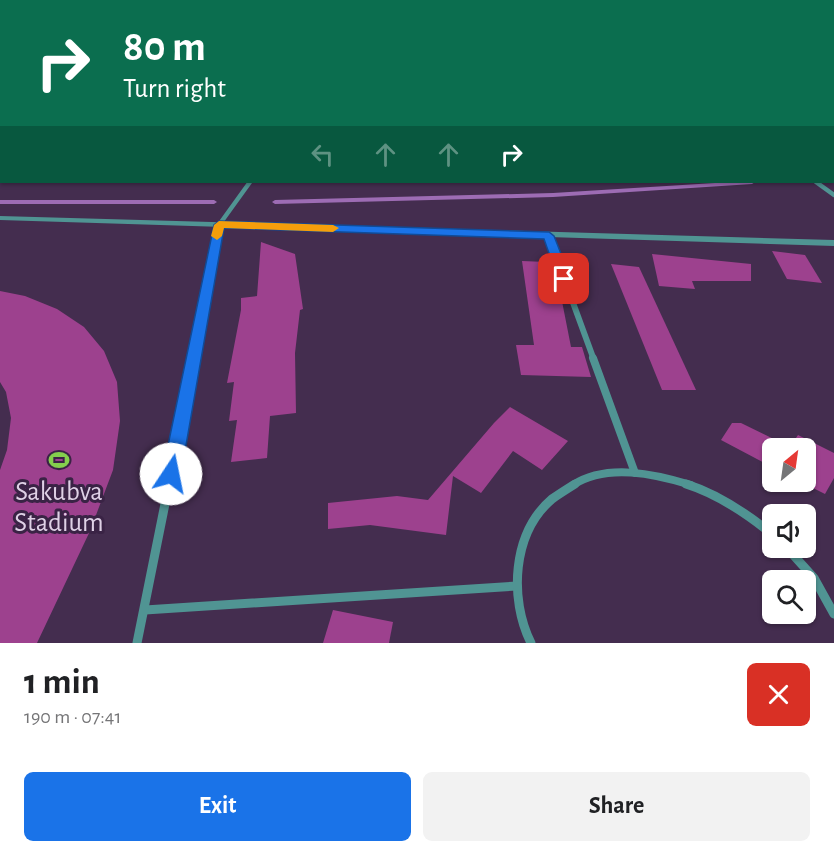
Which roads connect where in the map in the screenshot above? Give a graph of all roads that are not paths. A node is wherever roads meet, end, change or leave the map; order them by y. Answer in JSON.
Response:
{"nodes":[{"id":1,"x":249,"y":183,"type":"edge"},
{"id":2,"x":817,"y":183,"type":"edge"},
{"id":3,"x":834,"y":195,"type":"edge"},
{"id":4,"x":0,"y":218,"type":"edge"},
{"id":5,"x":219,"y":225,"type":"junction"},
{"id":6,"x":549,"y":236,"type":"junction"},
{"id":7,"x":834,"y":243,"type":"edge"},
{"id":8,"x":635,"y":473,"type":"junction"},
{"id":9,"x":762,"y":525,"type":"edge"},
{"id":10,"x":798,"y":558,"type":"edge"},
{"id":11,"x":517,"y":586,"type":"junction"},
{"id":12,"x":832,"y":604,"type":"edge"},
{"id":13,"x":145,"y":610,"type":"junction"},
{"id":14,"x":834,"y":614,"type":"edge"},
{"id":15,"x":137,"y":643,"type":"edge"},
{"id":16,"x":531,"y":643,"type":"edge"}],
"edges":[{"from":1,"to":5,"type":"street"},
{"from":2,"to":3,"type":"street"},
{"from":4,"to":5,"type":"street"},
{"from":5,"to":6,"type":"street"},
{"from":5,"to":13,"type":"street"},
{"from":6,"to":7,"type":"street"},
{"from":6,"to":8,"type":"street"},
{"from":8,"to":9,"type":"street"},
{"from":8,"to":11,"type":"street"},
{"from":10,"to":12,"type":"street"},
{"from":11,"to":13,"type":"street"},
{"from":11,"to":16,"type":"street"},
{"from":12,"to":14,"type":"street"},
{"from":13,"to":15,"type":"street"}]}
